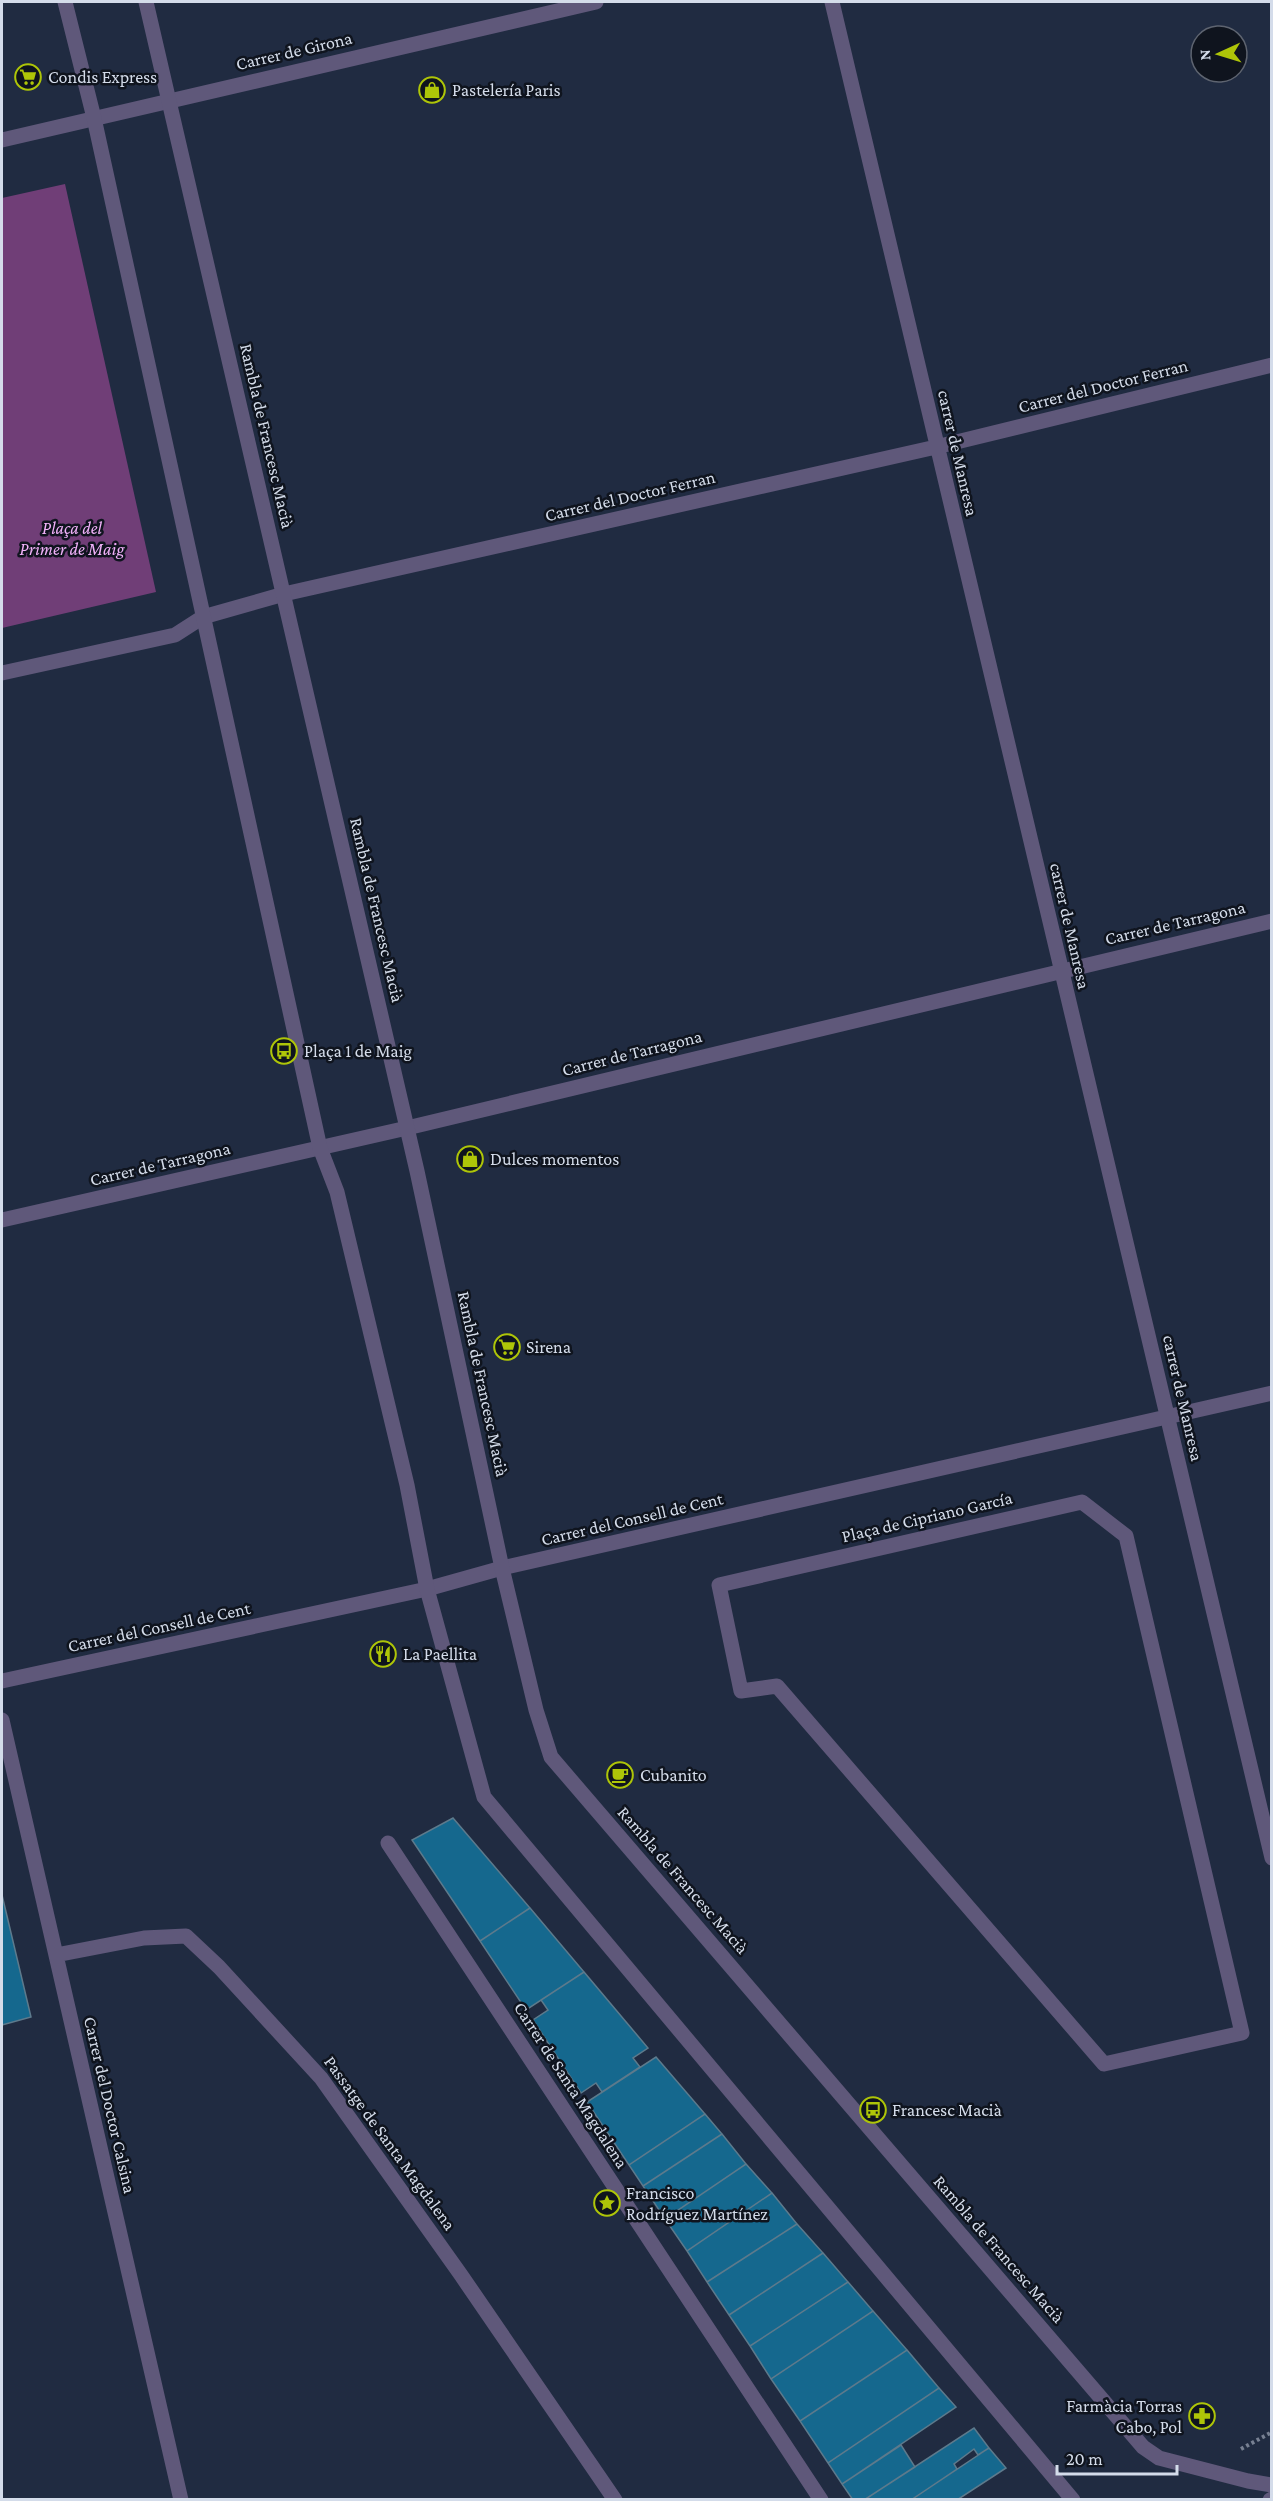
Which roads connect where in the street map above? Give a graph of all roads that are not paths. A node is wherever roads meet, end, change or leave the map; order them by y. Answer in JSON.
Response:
{"nodes":[{"id":1,"x":65,"y":2,"type":"edge"},
{"id":2,"x":146,"y":2,"type":"edge"},
{"id":3,"x":596,"y":2,"type":"edge"},
{"id":4,"x":832,"y":2,"type":"edge"},
{"id":5,"x":169,"y":100,"type":"junction"},
{"id":6,"x":94,"y":118,"type":"junction"},
{"id":7,"x":2,"y":140,"type":"edge"},
{"id":8,"x":1272,"y":365,"type":"edge"},
{"id":9,"x":936,"y":447,"type":"junction"},
{"id":10,"x":284,"y":594,"type":"junction"},
{"id":11,"x":203,"y":617,"type":"junction"},
{"id":12,"x":2,"y":673,"type":"edge"},
{"id":13,"x":1272,"y":921,"type":"edge"},
{"id":14,"x":1060,"y":970,"type":"junction"},
{"id":15,"x":407,"y":1128,"type":"junction"},
{"id":16,"x":320,"y":1148,"type":"junction"},
{"id":17,"x":2,"y":1220,"type":"edge"},
{"id":18,"x":1272,"y":1394,"type":"edge"},
{"id":19,"x":1168,"y":1418,"type":"junction"},
{"id":20,"x":502,"y":1568,"type":"junction"},
{"id":21,"x":426,"y":1589,"type":"junction"},
{"id":22,"x":2,"y":1681,"type":"edge"},
{"id":23,"x":2,"y":1720,"type":"edge"},
{"id":24,"x":388,"y":1843,"type":"dead end"},
{"id":25,"x":1272,"y":1858,"type":"edge"},
{"id":26,"x":56,"y":1955,"type":"junction"},
{"id":27,"x":1104,"y":2064,"type":"joint"},
{"id":28,"x":1272,"y":2485,"type":"edge"},
{"id":29,"x":1073,"y":2498,"type":"edge"},
{"id":30,"x":181,"y":2499,"type":"edge"},
{"id":31,"x":615,"y":2499,"type":"edge"},
{"id":32,"x":820,"y":2499,"type":"edge"}],
"edges":[{"from":1,"to":6,"type":"street"},
{"from":2,"to":5,"type":"street","name":"Rambla de Francesc Macià"},
{"from":3,"to":5,"type":"street","name":"Carrer de Girona"},
{"from":4,"to":9,"type":"street","name":"carrer de Manresa"},
{"from":5,"to":6,"type":"street","name":"Carrer de Girona"},
{"from":5,"to":10,"type":"street","name":"Rambla de Francesc Macià"},
{"from":6,"to":7,"type":"street","name":"Carrer de Girona"},
{"from":6,"to":11,"type":"street"},
{"from":8,"to":9,"type":"street","name":"Carrer del Doctor Ferran"},
{"from":9,"to":10,"type":"street","name":"Carrer del Doctor Ferran"},
{"from":9,"to":14,"type":"street","name":"carrer de Manresa"},
{"from":10,"to":11,"type":"street","name":"Carrer del Doctor Ferran"},
{"from":10,"to":15,"type":"street","name":"Rambla de Francesc Macià"},
{"from":11,"to":12,"type":"street","name":"Carrer del Doctor Ferran"},
{"from":11,"to":16,"type":"street"},
{"from":13,"to":14,"type":"street","name":"Carrer de Tarragona"},
{"from":14,"to":15,"type":"street","name":"Carrer de Tarragona"},
{"from":14,"to":19,"type":"street","name":"carrer de Manresa"},
{"from":15,"to":16,"type":"street","name":"Carrer de Tarragona"},
{"from":15,"to":20,"type":"street","name":"Rambla de Francesc Macià"},
{"from":16,"to":17,"type":"street","name":"Carrer de Tarragona"},
{"from":16,"to":21,"type":"street"},
{"from":18,"to":19,"type":"street","name":"Carrer del Consell de Cent"},
{"from":19,"to":20,"type":"street","name":"Carrer del Consell de Cent"},
{"from":19,"to":25,"type":"street","name":"carrer de Manresa"},
{"from":20,"to":21,"type":"street","name":"Carrer del Consell de Cent"},
{"from":20,"to":28,"type":"street","name":"Rambla de Francesc Macià"},
{"from":21,"to":22,"type":"street","name":"Carrer del Consell de Cent"},
{"from":21,"to":29,"type":"street"},
{"from":23,"to":26,"type":"street","name":"Carrer del Doctor Calsina"},
{"from":24,"to":32,"type":"street","name":"Carrer de Santa Magdalena"},
{"from":26,"to":30,"type":"street","name":"Carrer del Doctor Calsina"},
{"from":26,"to":31,"type":"street","name":"Passatge de Santa Magdalena"},
{"from":27,"to":27,"type":"street","name":"Plaça de Cipriano García"}]}
